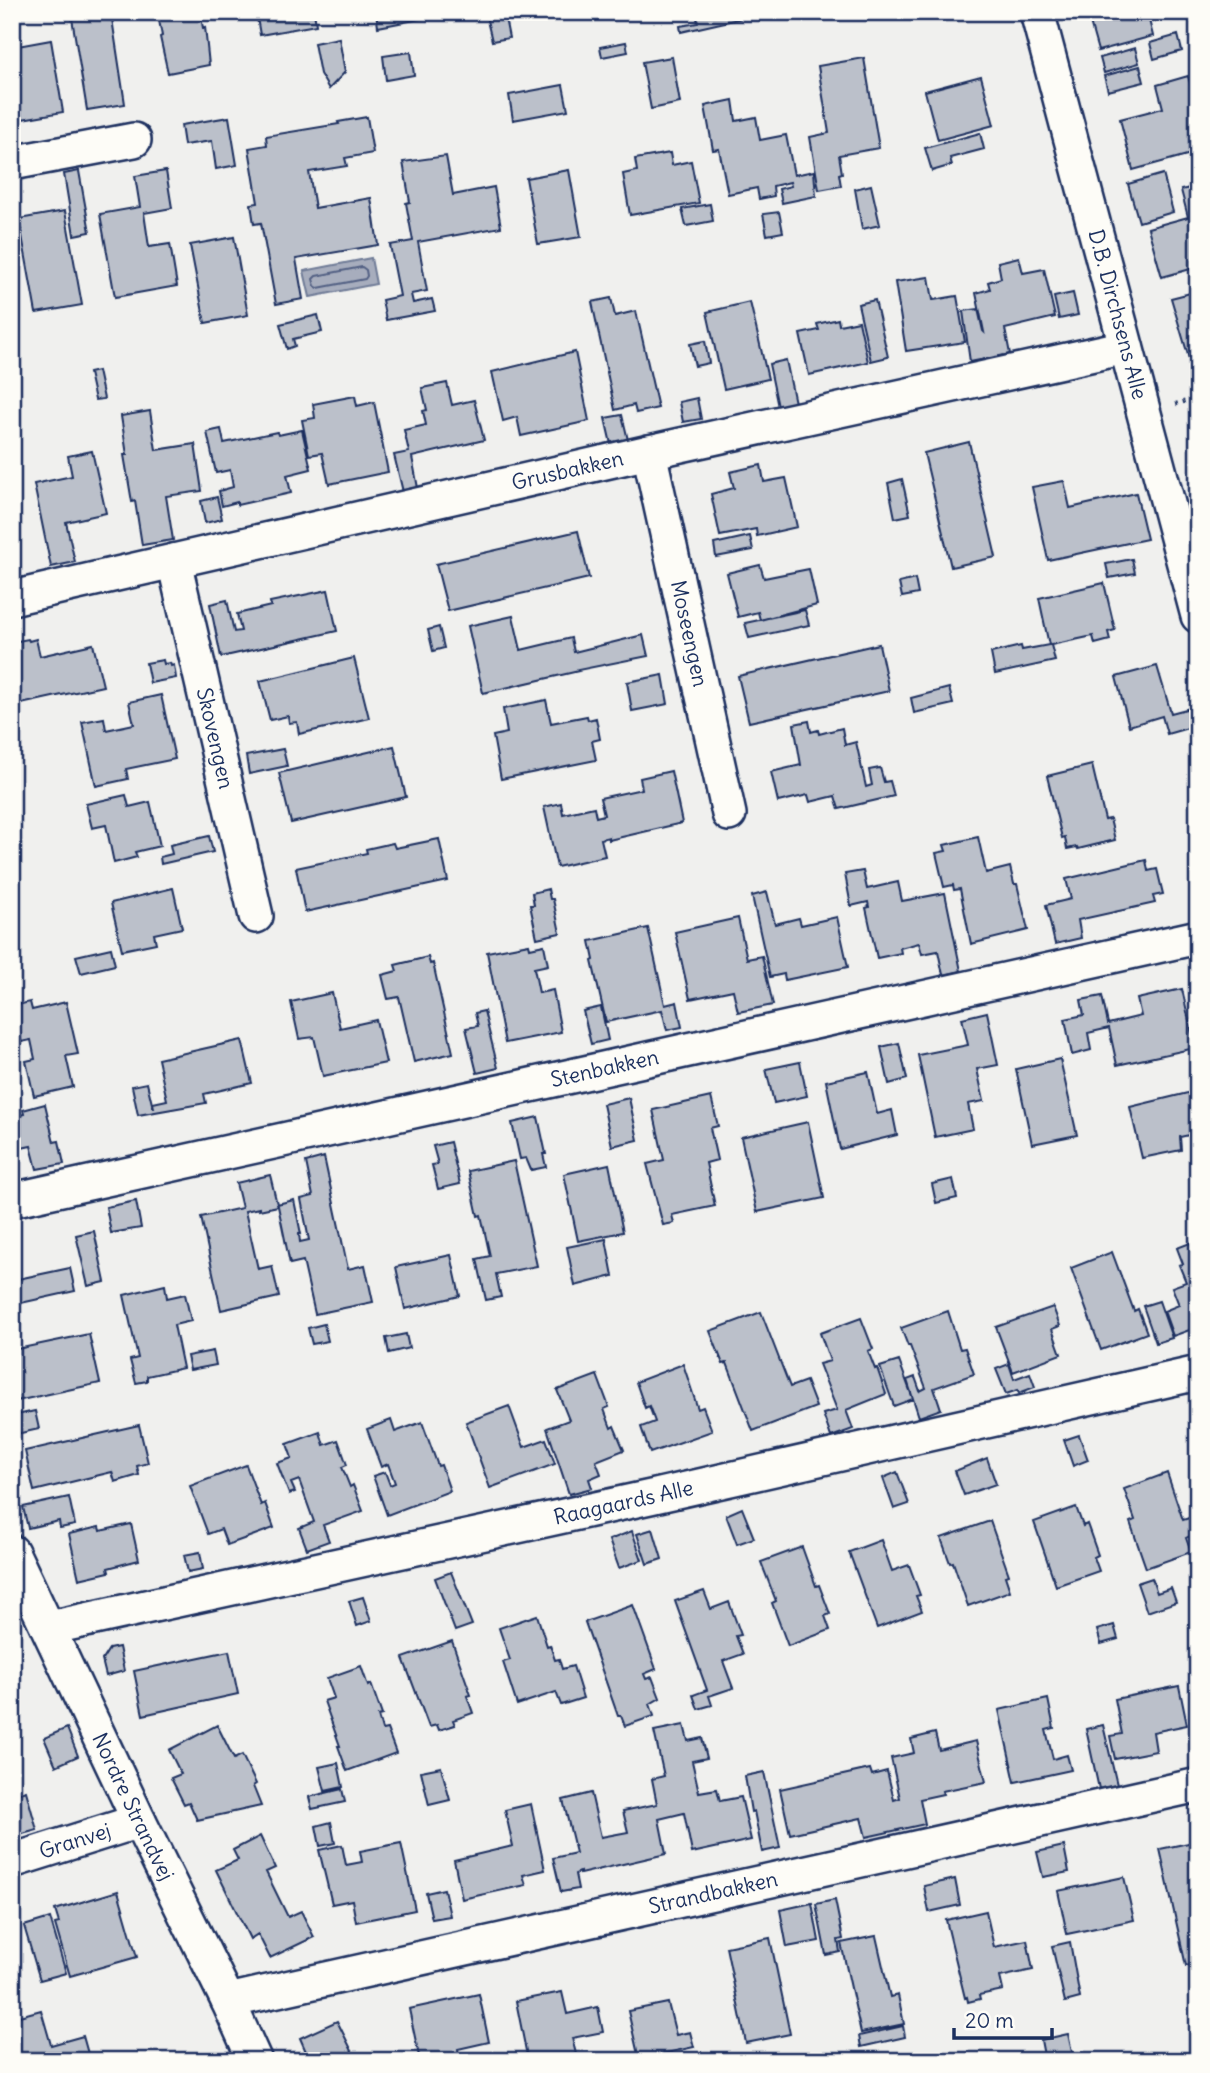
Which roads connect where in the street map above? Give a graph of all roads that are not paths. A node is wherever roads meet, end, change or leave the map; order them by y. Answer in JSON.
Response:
{"nodes":[{"id":1,"x":1037,"y":12,"type":"edge"},
{"id":2,"x":134,"y":140,"type":"dead end"},
{"id":3,"x":12,"y":163,"type":"edge"},
{"id":4,"x":1126,"y":348,"type":"junction"},
{"id":5,"x":649,"y":452,"type":"junction"},
{"id":6,"x":174,"y":561,"type":"junction"},
{"id":7,"x":12,"y":598,"type":"edge"},
{"id":8,"x":1198,"y":616,"type":"edge"},
{"id":9,"x":729,"y":814,"type":"dead end"},
{"id":10,"x":256,"y":915,"type":"dead end"},
{"id":11,"x":1198,"y":937,"type":"edge"},
{"id":12,"x":12,"y":1200,"type":"edge"},
{"id":13,"x":1198,"y":1373,"type":"edge"},
{"id":14,"x":12,"y":1552,"type":"edge"},
{"id":15,"x":49,"y":1628,"type":"junction"},
{"id":16,"x":1198,"y":1785,"type":"edge"},
{"id":17,"x":139,"y":1822,"type":"junction"},
{"id":18,"x":12,"y":1861,"type":"edge"},
{"id":19,"x":228,"y":2001,"type":"junction"},
{"id":20,"x":255,"y":2061,"type":"edge"}],
"edges":[{"from":1,"to":4,"type":"street","name":"D.B. Dirchsens Alle"},
{"from":2,"to":3,"type":"street"},
{"from":4,"to":5,"type":"street","name":"Grusbakken"},
{"from":4,"to":8,"type":"street","name":"D.B. Dirchsens Alle"},
{"from":5,"to":6,"type":"street","name":"Grusbakken"},
{"from":5,"to":9,"type":"street","name":"Moseengen"},
{"from":6,"to":7,"type":"street","name":"Grusbakken"},
{"from":6,"to":10,"type":"street","name":"Skovengen"},
{"from":11,"to":12,"type":"street","name":"Stenbakken"},
{"from":13,"to":15,"type":"street","name":"Raagaards Alle"},
{"from":14,"to":15,"type":"street","name":"Nordre Strandvej"},
{"from":15,"to":17,"type":"street","name":"Nordre Strandvej"},
{"from":16,"to":19,"type":"street","name":"Strandbakken"},
{"from":17,"to":18,"type":"street","name":"Granvej"},
{"from":17,"to":19,"type":"street","name":"Nordre Strandvej"},
{"from":19,"to":20,"type":"street","name":"Nordre Strandvej"}]}
